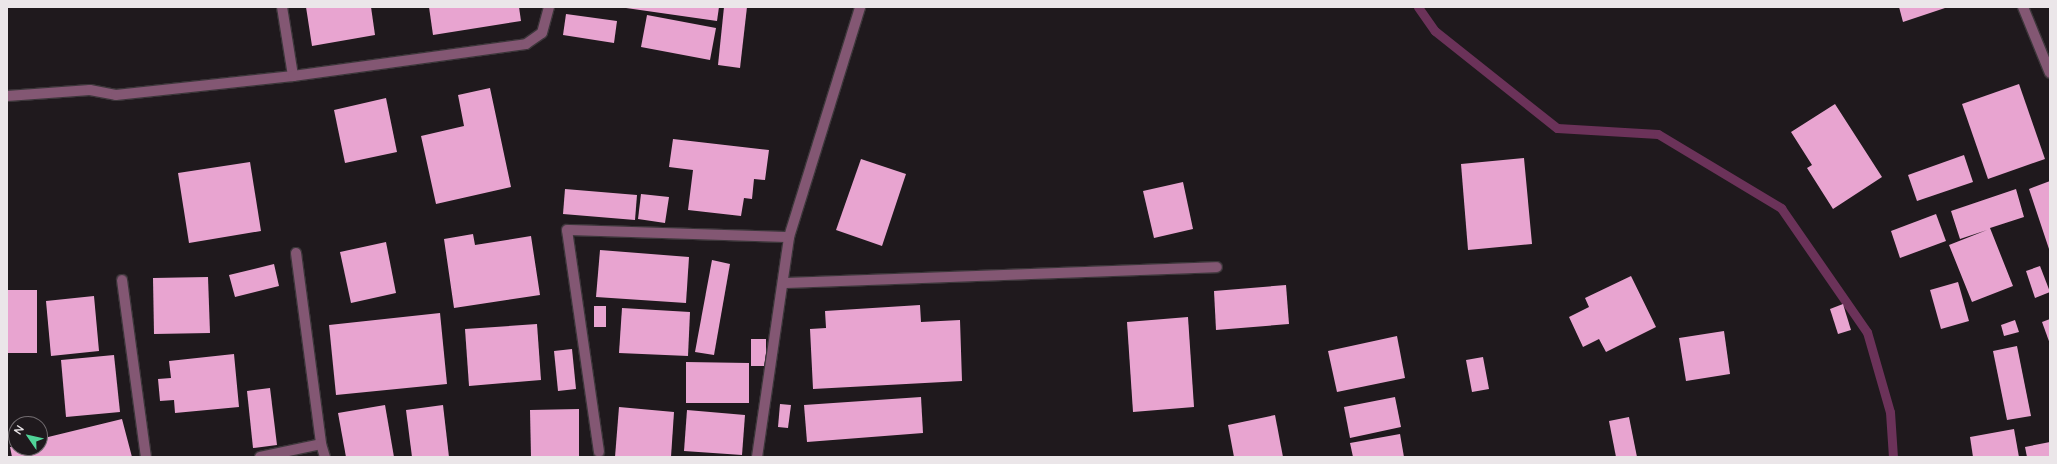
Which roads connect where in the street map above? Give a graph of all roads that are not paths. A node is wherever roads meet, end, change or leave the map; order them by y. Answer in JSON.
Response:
{"nodes":[{"id":1,"x":282,"y":7,"type":"edge"},
{"id":2,"x":549,"y":7,"type":"edge"},
{"id":3,"x":860,"y":7,"type":"edge"},
{"id":4,"x":2023,"y":7,"type":"edge"},
{"id":5,"x":2050,"y":73,"type":"edge"},
{"id":6,"x":292,"y":76,"type":"junction"},
{"id":7,"x":7,"y":96,"type":"edge"},
{"id":8,"x":789,"y":237,"type":"junction"},
{"id":9,"x":296,"y":253,"type":"dead end"},
{"id":10,"x":1217,"y":267,"type":"dead end"},
{"id":11,"x":122,"y":280,"type":"dead end"},
{"id":12,"x":784,"y":283,"type":"junction"},
{"id":13,"x":321,"y":444,"type":"junction"},
{"id":14,"x":599,"y":452,"type":"dead end"},
{"id":15,"x":146,"y":457,"type":"edge"},
{"id":16,"x":260,"y":457,"type":"edge"},
{"id":17,"x":325,"y":457,"type":"edge"},
{"id":18,"x":757,"y":457,"type":"edge"}],
"edges":[{"from":1,"to":6,"type":"street"},
{"from":2,"to":6,"type":"street"},
{"from":3,"to":8,"type":"street"},
{"from":4,"to":5,"type":"street"},
{"from":6,"to":7,"type":"street"},
{"from":8,"to":12,"type":"street"},
{"from":8,"to":14,"type":"street"},
{"from":9,"to":13,"type":"street"},
{"from":10,"to":12,"type":"street"},
{"from":11,"to":15,"type":"street"},
{"from":12,"to":18,"type":"street"},
{"from":13,"to":16,"type":"street"},
{"from":13,"to":17,"type":"street"}]}
